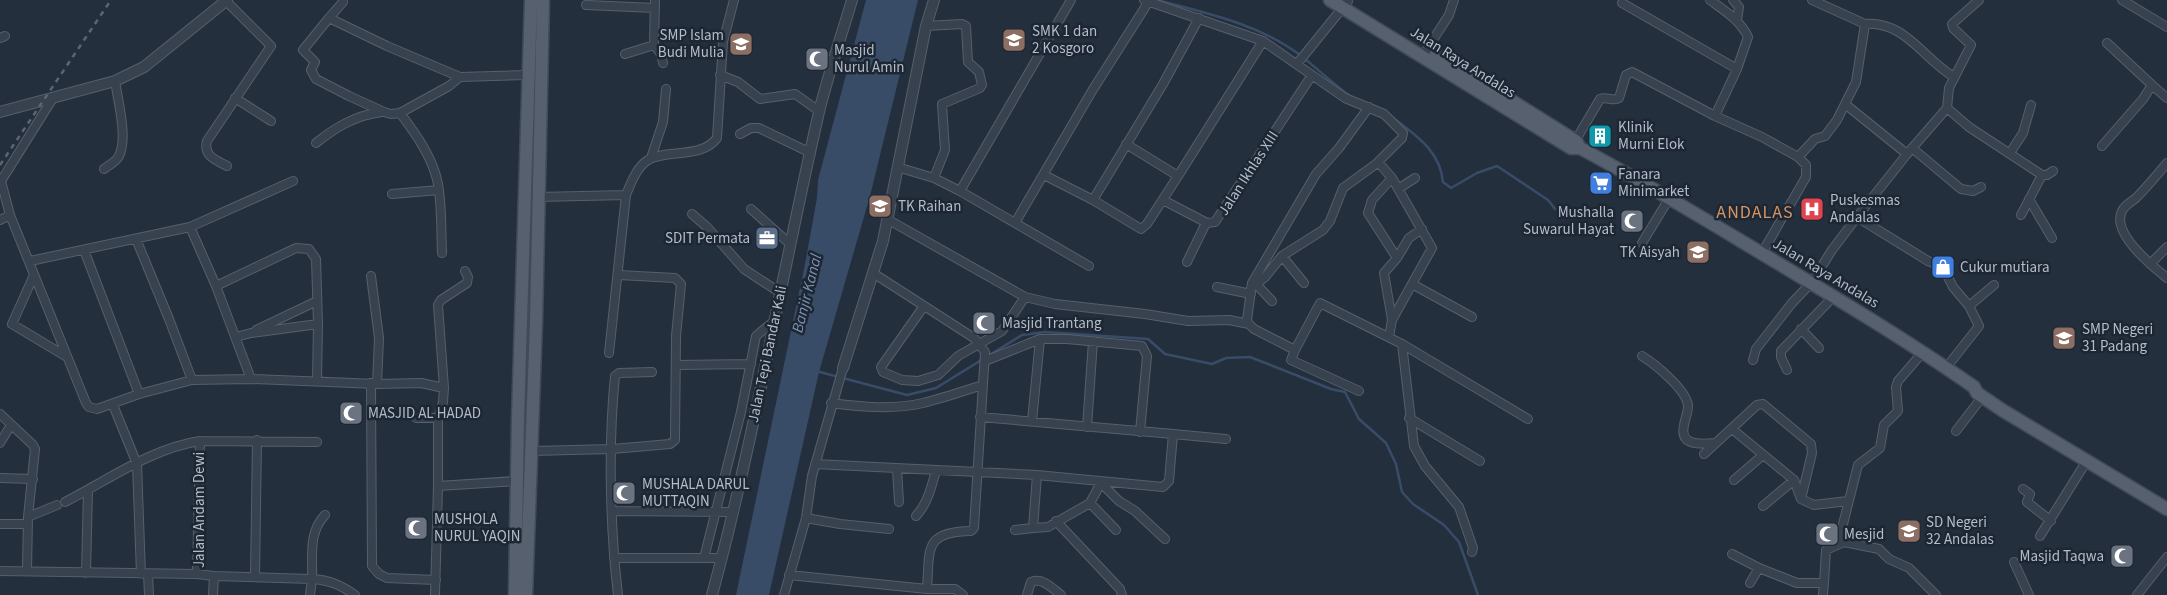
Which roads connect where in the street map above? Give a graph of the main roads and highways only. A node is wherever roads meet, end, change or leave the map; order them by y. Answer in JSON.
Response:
{"nodes":[{"id":1,"x":531,"y":0,"type":"edge"},
{"id":2,"x":543,"y":0,"type":"edge"},
{"id":3,"x":1330,"y":0,"type":"edge"},
{"id":4,"x":1345,"y":3,"type":"edge"},
{"id":5,"x":1500,"y":99,"type":"junction"},
{"id":6,"x":526,"y":162,"type":"junction"},
{"id":7,"x":540,"y":163,"type":"junction"},
{"id":8,"x":521,"y":341,"type":"junction"},
{"id":9,"x":536,"y":341,"type":"junction"},
{"id":10,"x":1974,"y":387,"type":"junction"},
{"id":11,"x":2071,"y":448,"type":"junction"},
{"id":12,"x":2167,"y":501,"type":"edge"},
{"id":13,"x":2167,"y":509,"type":"edge"},
{"id":14,"x":521,"y":589,"type":"edge"}],
"edges":[{"from":1,"to":6,"type":"main road"},
{"from":2,"to":7,"type":"main road"},
{"from":3,"to":4,"type":"main road","name":"Jalan Raya Andalas"},
{"from":4,"to":5,"type":"main road","name":"Jalan Raya Andalas"},
{"from":4,"to":5,"type":"main road","name":"Jalan Raya Andalas"},
{"from":5,"to":10,"type":"main road","name":"Jalan Raya Andalas"},
{"from":6,"to":7,"type":"main road"},
{"from":6,"to":8,"type":"main road"},
{"from":7,"to":9,"type":"main road"},
{"from":8,"to":9,"type":"main road"},
{"from":8,"to":14,"type":"main road"},
{"from":9,"to":14,"type":"main road"},
{"from":10,"to":11,"type":"main road","name":"Jalan Raya Andalas"},
{"from":10,"to":11,"type":"main road","name":"Jalan Raya Andalas"},
{"from":11,"to":12,"type":"main road","name":"Jalan Raya Andalas"},
{"from":11,"to":13,"type":"main road","name":"Jalan Raya Andalas"}]}
